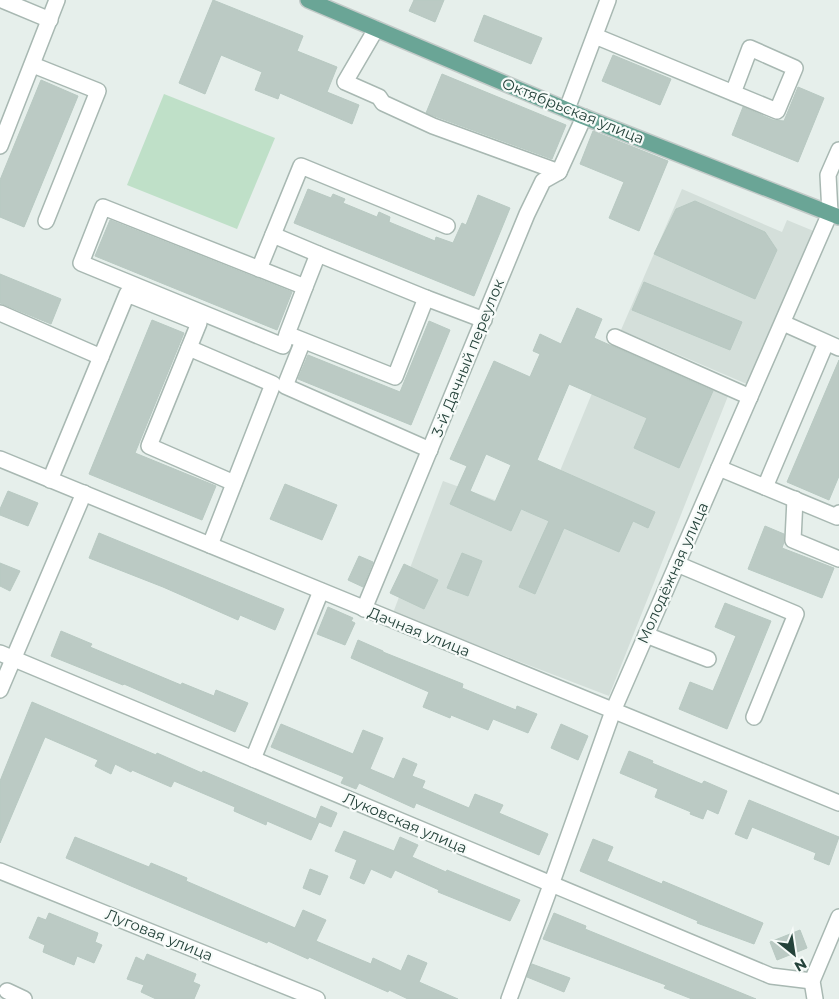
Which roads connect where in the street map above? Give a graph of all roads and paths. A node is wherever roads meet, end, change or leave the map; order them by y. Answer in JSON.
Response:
{"nodes":[{"id":1,"x":2,"y":0,"type":"edge"},
{"id":2,"x":57,"y":0,"type":"edge"},
{"id":3,"x":308,"y":0,"type":"edge"},
{"id":4,"x":608,"y":0,"type":"edge"},
{"id":5,"x":50,"y":20,"type":"junction"},
{"id":6,"x":376,"y":29,"type":"junction"},
{"id":7,"x":595,"y":36,"type":"junction"},
{"id":8,"x":33,"y":65,"type":"junction"},
{"id":9,"x":733,"y":93,"type":"junction"},
{"id":10,"x":567,"y":109,"type":"junction"},
{"id":11,"x":584,"y":117,"type":"junction"},
{"id":12,"x":0,"y":146,"type":"edge"},
{"id":13,"x":839,"y":150,"type":"edge"},
{"id":14,"x":559,"y":172,"type":"junction"},
{"id":15,"x":834,"y":215,"type":"edge"},
{"id":16,"x":46,"y":222,"type":"dead end"},
{"id":17,"x":447,"y":226,"type":"dead end"},
{"id":18,"x":273,"y":235,"type":"junction"},
{"id":19,"x":318,"y":254,"type":"junction"},
{"id":20,"x":259,"y":269,"type":"junction"},
{"id":21,"x":306,"y":287,"type":"junction"},
{"id":22,"x":426,"y":298,"type":"junction"},
{"id":23,"x":0,"y":314,"type":"edge"},
{"id":24,"x":484,"y":320,"type":"junction"},
{"id":25,"x":783,"y":323,"type":"junction"},
{"id":26,"x":287,"y":334,"type":"junction"},
{"id":27,"x":615,"y":336,"type":"dead end"},
{"id":28,"x":303,"y":341,"type":"junction"},
{"id":29,"x":832,"y":346,"type":"edge"},
{"id":30,"x":189,"y":348,"type":"junction"},
{"id":31,"x":101,"y":357,"type":"junction"},
{"id":32,"x":750,"y":398,"type":"junction"},
{"id":33,"x":430,"y":450,"type":"junction"},
{"id":34,"x":0,"y":459,"type":"edge"},
{"id":35,"x":719,"y":468,"type":"junction"},
{"id":36,"x":50,"y":480,"type":"junction"},
{"id":37,"x":234,"y":483,"type":"junction"},
{"id":38,"x":765,"y":487,"type":"junction"},
{"id":39,"x":84,"y":493,"type":"junction"},
{"id":40,"x":795,"y":499,"type":"junction"},
{"id":41,"x":839,"y":513,"type":"edge"},
{"id":42,"x":210,"y":545,"type":"junction"},
{"id":43,"x":839,"y":559,"type":"edge"},
{"id":44,"x":677,"y":564,"type":"junction"},
{"id":45,"x":321,"y":591,"type":"junction"},
{"id":46,"x":364,"y":609,"type":"junction"},
{"id":47,"x":646,"y":635,"type":"junction"},
{"id":48,"x":7,"y":656,"type":"edge"},
{"id":49,"x":708,"y":659,"type":"dead end"},
{"id":50,"x":0,"y":690,"type":"edge"},
{"id":51,"x":613,"y":711,"type":"junction"},
{"id":52,"x":754,"y":718,"type":"dead end"},
{"id":53,"x":253,"y":759,"type":"junction"},
{"id":54,"x":839,"y":803,"type":"edge"},
{"id":55,"x":0,"y":871,"type":"edge"},
{"id":56,"x":551,"y":886,"type":"junction"},
{"id":57,"x":839,"y":917,"type":"edge"},
{"id":58,"x":812,"y":981,"type":"junction"},
{"id":59,"x":6,"y":991,"type":"dead end"},
{"id":60,"x":24,"y":999,"type":"edge"},
{"id":61,"x":317,"y":999,"type":"edge"},
{"id":62,"x":509,"y":999,"type":"edge"},
{"id":63,"x":815,"y":999,"type":"edge"}],
"edges":[{"from":1,"to":5,"type":"street"},
{"from":2,"to":5,"type":"street"},
{"from":3,"to":6,"type":"main road","name":"Октябрьская улица"},
{"from":4,"to":7,"type":"street"},
{"from":5,"to":8,"type":"street"},
{"from":6,"to":10,"type":"main road","name":"Октябрьская улица"},
{"from":6,"to":14,"type":"street"},
{"from":7,"to":9,"type":"street"},
{"from":7,"to":10,"type":"street"},
{"from":8,"to":12,"type":"street"},
{"from":8,"to":16,"type":"street"},
{"from":9,"to":9,"type":"street"},
{"from":10,"to":11,"type":"main road","name":"Октябрьская улица"},
{"from":11,"to":14,"type":"street","name":"3-й Дачный переулок"},
{"from":11,"to":15,"type":"main road","name":"Октябрьская улица"},
{"from":13,"to":15,"type":"street","name":"Молодёжная улица"},
{"from":14,"to":24,"type":"street","name":"3-й Дачный переулок"},
{"from":15,"to":25,"type":"street","name":"Молодёжная улица"},
{"from":17,"to":18,"type":"street"},
{"from":18,"to":19,"type":"street"},
{"from":18,"to":20,"type":"street"},
{"from":19,"to":21,"type":"street"},
{"from":19,"to":22,"type":"street"},
{"from":20,"to":21,"type":"street"},
{"from":20,"to":26,"type":"street"},
{"from":21,"to":26,"type":"street"},
{"from":22,"to":24,"type":"street"},
{"from":22,"to":28,"type":"street"},
{"from":23,"to":31,"type":"street"},
{"from":24,"to":33,"type":"street","name":"3-й Дачный переулок"},
{"from":25,"to":29,"type":"street"},
{"from":25,"to":32,"type":"street","name":"Молодёжная улица"},
{"from":26,"to":28,"type":"street"},
{"from":27,"to":32,"type":"street"},
{"from":28,"to":33,"type":"street"},
{"from":29,"to":38,"type":"street"},
{"from":30,"to":31,"type":"street"},
{"from":30,"to":37,"type":"street"},
{"from":30,"to":37,"type":"street"},
{"from":31,"to":36,"type":"street"},
{"from":32,"to":35,"type":"street","name":"Молодёжная улица"},
{"from":33,"to":46,"type":"street","name":"3-й Дачный переулок"},
{"from":34,"to":36,"type":"street","name":"Дачная улица"},
{"from":35,"to":38,"type":"street"},
{"from":35,"to":44,"type":"street","name":"Молодёжная улица"},
{"from":36,"to":39,"type":"street","name":"Дачная улица"},
{"from":37,"to":42,"type":"street"},
{"from":38,"to":40,"type":"street"},
{"from":39,"to":42,"type":"street","name":"Дачная улица"},
{"from":39,"to":48,"type":"street"},
{"from":40,"to":41,"type":"street"},
{"from":40,"to":43,"type":"street"},
{"from":42,"to":45,"type":"street","name":"Дачная улица"},
{"from":44,"to":47,"type":"street","name":"Молодёжная улица"},
{"from":44,"to":52,"type":"street"},
{"from":45,"to":46,"type":"street","name":"Дачная улица"},
{"from":45,"to":53,"type":"street"},
{"from":46,"to":51,"type":"street","name":"Дачная улица"},
{"from":47,"to":49,"type":"street"},
{"from":47,"to":51,"type":"street","name":"Молодёжная улица"},
{"from":48,"to":50,"type":"street"},
{"from":48,"to":53,"type":"street","name":"Луковская улица"},
{"from":51,"to":54,"type":"street","name":"Дачная улица"},
{"from":51,"to":56,"type":"street","name":"Молодёжная улица"},
{"from":53,"to":56,"type":"street","name":"Луковская улица"},
{"from":55,"to":61,"type":"street","name":"Луговая улица"},
{"from":56,"to":58,"type":"street","name":"Луковская улица"},
{"from":56,"to":62,"type":"street","name":"Молодёжная улица"},
{"from":57,"to":58,"type":"street"},
{"from":58,"to":63,"type":"street"},
{"from":59,"to":60,"type":"street"}]}
